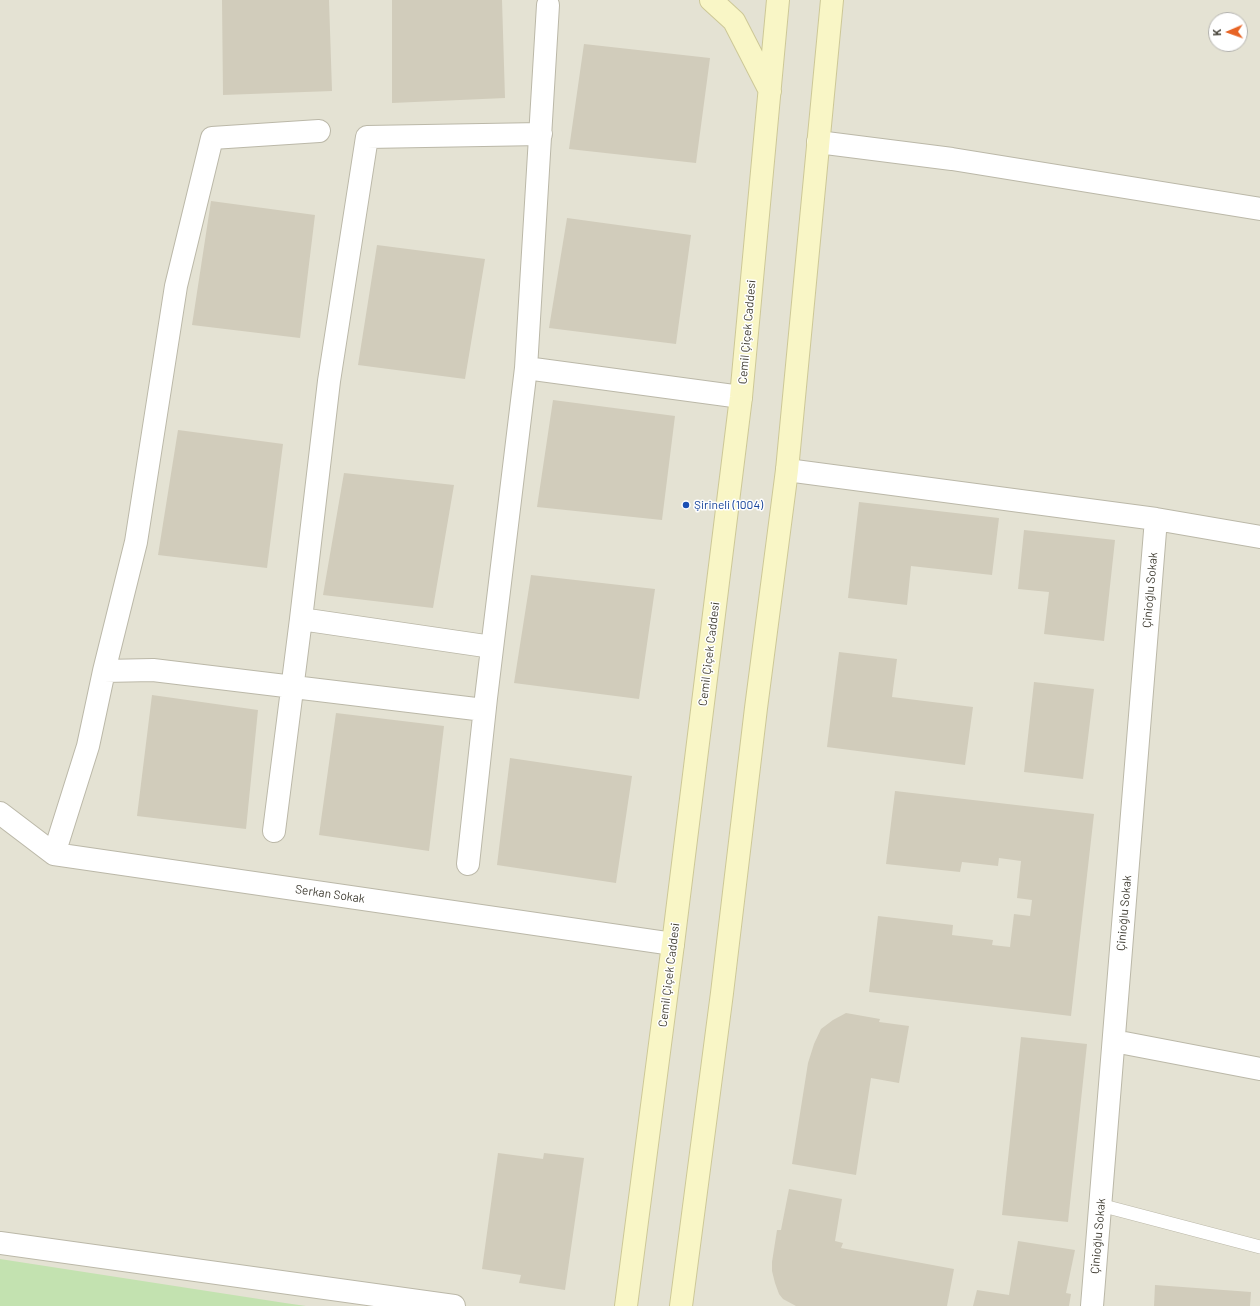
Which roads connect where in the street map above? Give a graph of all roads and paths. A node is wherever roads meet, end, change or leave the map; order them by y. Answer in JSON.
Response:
{"nodes":[{"id":1,"x":711,"y":0,"type":"edge"},
{"id":2,"x":778,"y":0,"type":"edge"},
{"id":3,"x":832,"y":0,"type":"edge"},
{"id":4,"x":548,"y":5,"type":"dead end"},
{"id":5,"x":770,"y":91,"type":"junction"},
{"id":6,"x":319,"y":131,"type":"dead end"},
{"id":7,"x":541,"y":134,"type":"junction"},
{"id":8,"x":818,"y":142,"type":"junction"},
{"id":9,"x":1260,"y":209,"type":"edge"},
{"id":10,"x":526,"y":368,"type":"junction"},
{"id":11,"x":741,"y":397,"type":"junction"},
{"id":12,"x":787,"y":470,"type":"junction"},
{"id":13,"x":1156,"y":519,"type":"junction"},
{"id":14,"x":1260,"y":537,"type":"edge"},
{"id":15,"x":301,"y":619,"type":"junction"},
{"id":16,"x":492,"y":647,"type":"junction"},
{"id":17,"x":104,"y":671,"type":"junction"},
{"id":18,"x":292,"y":686,"type":"junction"},
{"id":19,"x":484,"y":710,"type":"junction"},
{"id":20,"x":0,"y":813,"type":"edge"},
{"id":21,"x":274,"y":831,"type":"dead end"},
{"id":22,"x":54,"y":854,"type":"junction"},
{"id":23,"x":468,"y":864,"type":"dead end"},
{"id":24,"x":673,"y":944,"type":"junction"},
{"id":25,"x":1114,"y":1041,"type":"junction"},
{"id":26,"x":1260,"y":1069,"type":"edge"},
{"id":27,"x":1100,"y":1205,"type":"junction"},
{"id":28,"x":0,"y":1243,"type":"edge"},
{"id":29,"x":1260,"y":1247,"type":"edge"},
{"id":30,"x":454,"y":1306,"type":"edge"},
{"id":31,"x":626,"y":1306,"type":"edge"},
{"id":32,"x":681,"y":1306,"type":"edge"},
{"id":33,"x":1092,"y":1306,"type":"edge"}],
"edges":[{"from":1,"to":5,"type":"street"},
{"from":2,"to":5,"type":"street","name":"Cemil Çiçek Caddesi"},
{"from":3,"to":8,"type":"street"},
{"from":4,"to":7,"type":"street"},
{"from":5,"to":11,"type":"street","name":"Cemil Çiçek Caddesi"},
{"from":6,"to":17,"type":"street"},
{"from":7,"to":10,"type":"street"},
{"from":7,"to":15,"type":"street"},
{"from":8,"to":9,"type":"street"},
{"from":8,"to":12,"type":"street"},
{"from":10,"to":11,"type":"street"},
{"from":10,"to":16,"type":"street"},
{"from":11,"to":24,"type":"street","name":"Cemil Çiçek Caddesi"},
{"from":12,"to":13,"type":"street"},
{"from":12,"to":32,"type":"street"},
{"from":13,"to":14,"type":"street"},
{"from":13,"to":25,"type":"street","name":"Çinioğlu Sokak"},
{"from":15,"to":16,"type":"street"},
{"from":15,"to":18,"type":"street"},
{"from":16,"to":19,"type":"street"},
{"from":17,"to":18,"type":"street"},
{"from":17,"to":22,"type":"street"},
{"from":18,"to":19,"type":"street"},
{"from":18,"to":21,"type":"street"},
{"from":19,"to":23,"type":"street"},
{"from":20,"to":22,"type":"street","name":"Serkan Sokak"},
{"from":22,"to":24,"type":"street","name":"Serkan Sokak"},
{"from":24,"to":31,"type":"street","name":"Cemil Çiçek Caddesi"},
{"from":25,"to":26,"type":"street"},
{"from":25,"to":27,"type":"street","name":"Çinioğlu Sokak"},
{"from":27,"to":29,"type":"lane"},
{"from":27,"to":33,"type":"street","name":"Çinioğlu Sokak"},
{"from":28,"to":30,"type":"street"}]}
